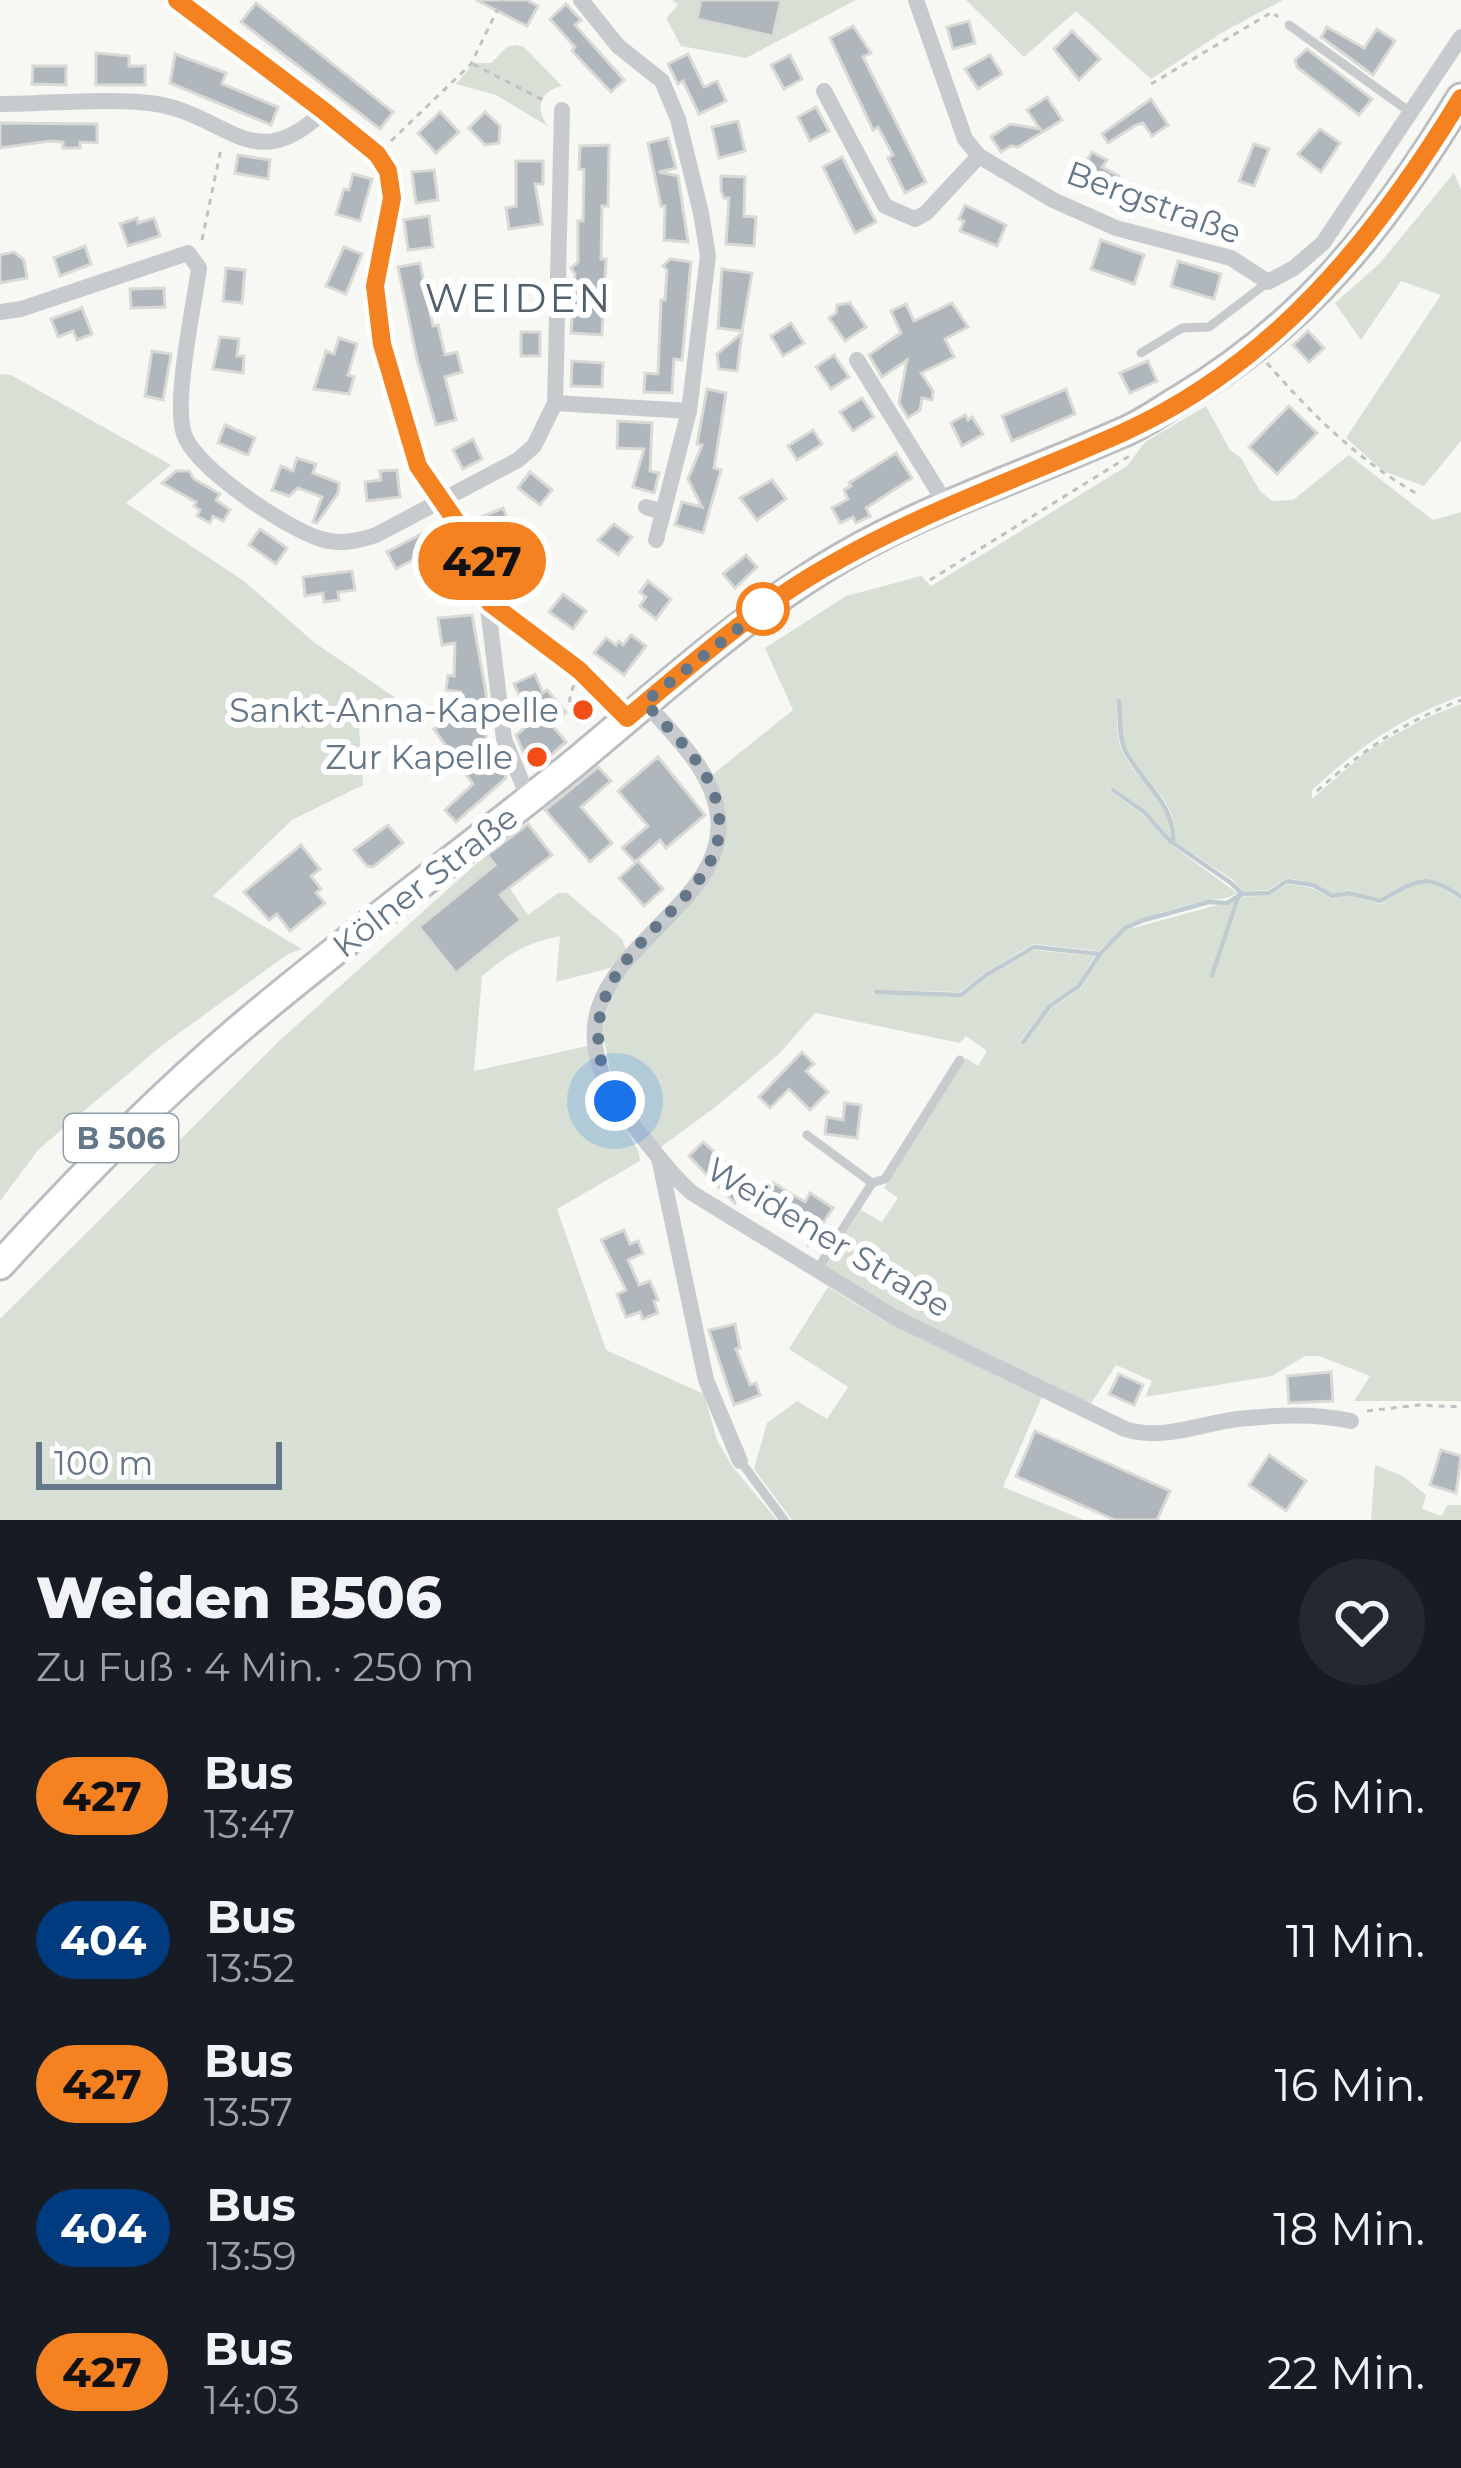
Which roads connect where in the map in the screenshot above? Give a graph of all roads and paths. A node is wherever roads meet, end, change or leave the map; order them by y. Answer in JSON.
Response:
{"nodes":[{"id":1,"x":177,"y":0,"type":"edge"},
{"id":2,"x":502,"y":0,"type":"edge"},
{"id":3,"x":581,"y":0,"type":"edge"},
{"id":4,"x":916,"y":0,"type":"edge"},
{"id":5,"x":1289,"y":25,"type":"joint"},
{"id":6,"x":1461,"y":37,"type":"edge"},
{"id":7,"x":472,"y":64,"type":"junction"},
{"id":8,"x":1151,"y":84,"type":"dead end"},
{"id":9,"x":824,"y":91,"type":"dead end"},
{"id":10,"x":1461,"y":98,"type":"edge"},
{"id":11,"x":0,"y":104,"type":"edge"},
{"id":12,"x":562,"y":110,"type":"joint"},
{"id":13,"x":324,"y":111,"type":"junction"},
{"id":14,"x":1410,"y":112,"type":"junction"},
{"id":15,"x":225,"y":130,"type":"junction"},
{"id":16,"x":377,"y":154,"type":"junction"},
{"id":17,"x":979,"y":156,"type":"junction"},
{"id":18,"x":196,"y":259,"type":"junction"},
{"id":19,"x":1268,"y":282,"type":"junction"},
{"id":20,"x":0,"y":312,"type":"edge"},
{"id":21,"x":1255,"y":349,"type":"junction"},
{"id":22,"x":1142,"y":353,"type":"dead end"},
{"id":23,"x":856,"y":360,"type":"dead end"},
{"id":24,"x":556,"y":403,"type":"junction"},
{"id":25,"x":689,"y":412,"type":"junction"},
{"id":26,"x":1126,"y":431,"type":"junction"},
{"id":27,"x":1419,"y":495,"type":"dead end"},
{"id":28,"x":444,"y":500,"type":"junction"},
{"id":29,"x":946,"y":504,"type":"junction"},
{"id":30,"x":656,"y":539,"type":"dead end"},
{"id":31,"x":930,"y":580,"type":"dead end"},
{"id":32,"x":490,"y":603,"type":"junction"},
{"id":33,"x":568,"y":694,"type":"dead end"},
{"id":34,"x":1461,"y":700,"type":"edge"},
{"id":35,"x":636,"y":710,"type":"junction"},
{"id":36,"x":570,"y":712,"type":"dead end"},
{"id":37,"x":1317,"y":791,"type":"dead end"},
{"id":38,"x":532,"y":795,"type":"junction"},
{"id":39,"x":960,"y":1060,"type":"dead end"},
{"id":40,"x":807,"y":1135,"type":"dead end"},
{"id":41,"x":659,"y":1157,"type":"junction"},
{"id":42,"x":872,"y":1184,"type":"junction"},
{"id":43,"x":0,"y":1265,"type":"edge"},
{"id":44,"x":818,"y":1270,"type":"junction"},
{"id":45,"x":1461,"y":1407,"type":"edge"},
{"id":46,"x":1351,"y":1420,"type":"joint"},
{"id":47,"x":740,"y":1461,"type":"joint"},
{"id":48,"x":784,"y":1520,"type":"edge"}],
"edges":[{"from":1,"to":13,"type":"street"},
{"from":2,"to":7,"type":"path"},
{"from":3,"to":25,"type":"street"},
{"from":4,"to":17,"type":"street"},
{"from":5,"to":8,"type":"path"},
{"from":5,"to":14,"type":"lane"},
{"from":6,"to":14,"type":"street","name":"Bergstraße"},
{"from":7,"to":12,"type":"path"},
{"from":7,"to":16,"type":"path"},
{"from":9,"to":17,"type":"street"},
{"from":10,"to":21,"type":"main road","name":"Kölner Straße","number":"B 506"},
{"from":11,"to":15,"type":"street"},
{"from":12,"to":24,"type":"street"},
{"from":13,"to":15,"type":"street"},
{"from":13,"to":16,"type":"street"},
{"from":14,"to":19,"type":"street","name":"Bergstraße"},
{"from":15,"to":18,"type":"path"},
{"from":16,"to":28,"type":"street"},
{"from":17,"to":19,"type":"street","name":"Bergstraße"},
{"from":18,"to":20,"type":"street"},
{"from":18,"to":28,"type":"street"},
{"from":19,"to":22,"type":"lane","name":"Bergstraße"},
{"from":21,"to":26,"type":"main road","name":"Kölner Straße","number":"B 506"},
{"from":21,"to":27,"type":"path"},
{"from":23,"to":29,"type":"street"},
{"from":24,"to":25,"type":"street"},
{"from":24,"to":28,"type":"street"},
{"from":25,"to":30,"type":"street"},
{"from":26,"to":29,"type":"main road","name":"Kölner Straße","number":"B 506"},
{"from":26,"to":31,"type":"path"},
{"from":28,"to":32,"type":"street"},
{"from":29,"to":35,"type":"main road","name":"Kölner Straße","number":"B 506"},
{"from":32,"to":35,"type":"street","name":"Weidener Straße"},
{"from":32,"to":38,"type":"street"},
{"from":33,"to":36,"type":"path"},
{"from":34,"to":37,"type":"path"},
{"from":35,"to":38,"type":"main road","name":"Kölner Straße","number":"B 506"},
{"from":35,"to":41,"type":"street","name":"Weidener Straße"},
{"from":38,"to":43,"type":"main road","name":"Kölner Straße","number":"B 506"},
{"from":39,"to":42,"type":"lane"},
{"from":40,"to":42,"type":"lane"},
{"from":41,"to":44,"type":"street","name":"Weidener Straße"},
{"from":41,"to":47,"type":"street"},
{"from":42,"to":44,"type":"lane"},
{"from":44,"to":46,"type":"street","name":"Weidener Straße"},
{"from":45,"to":46,"type":"path"},
{"from":47,"to":48,"type":"lane"}]}
